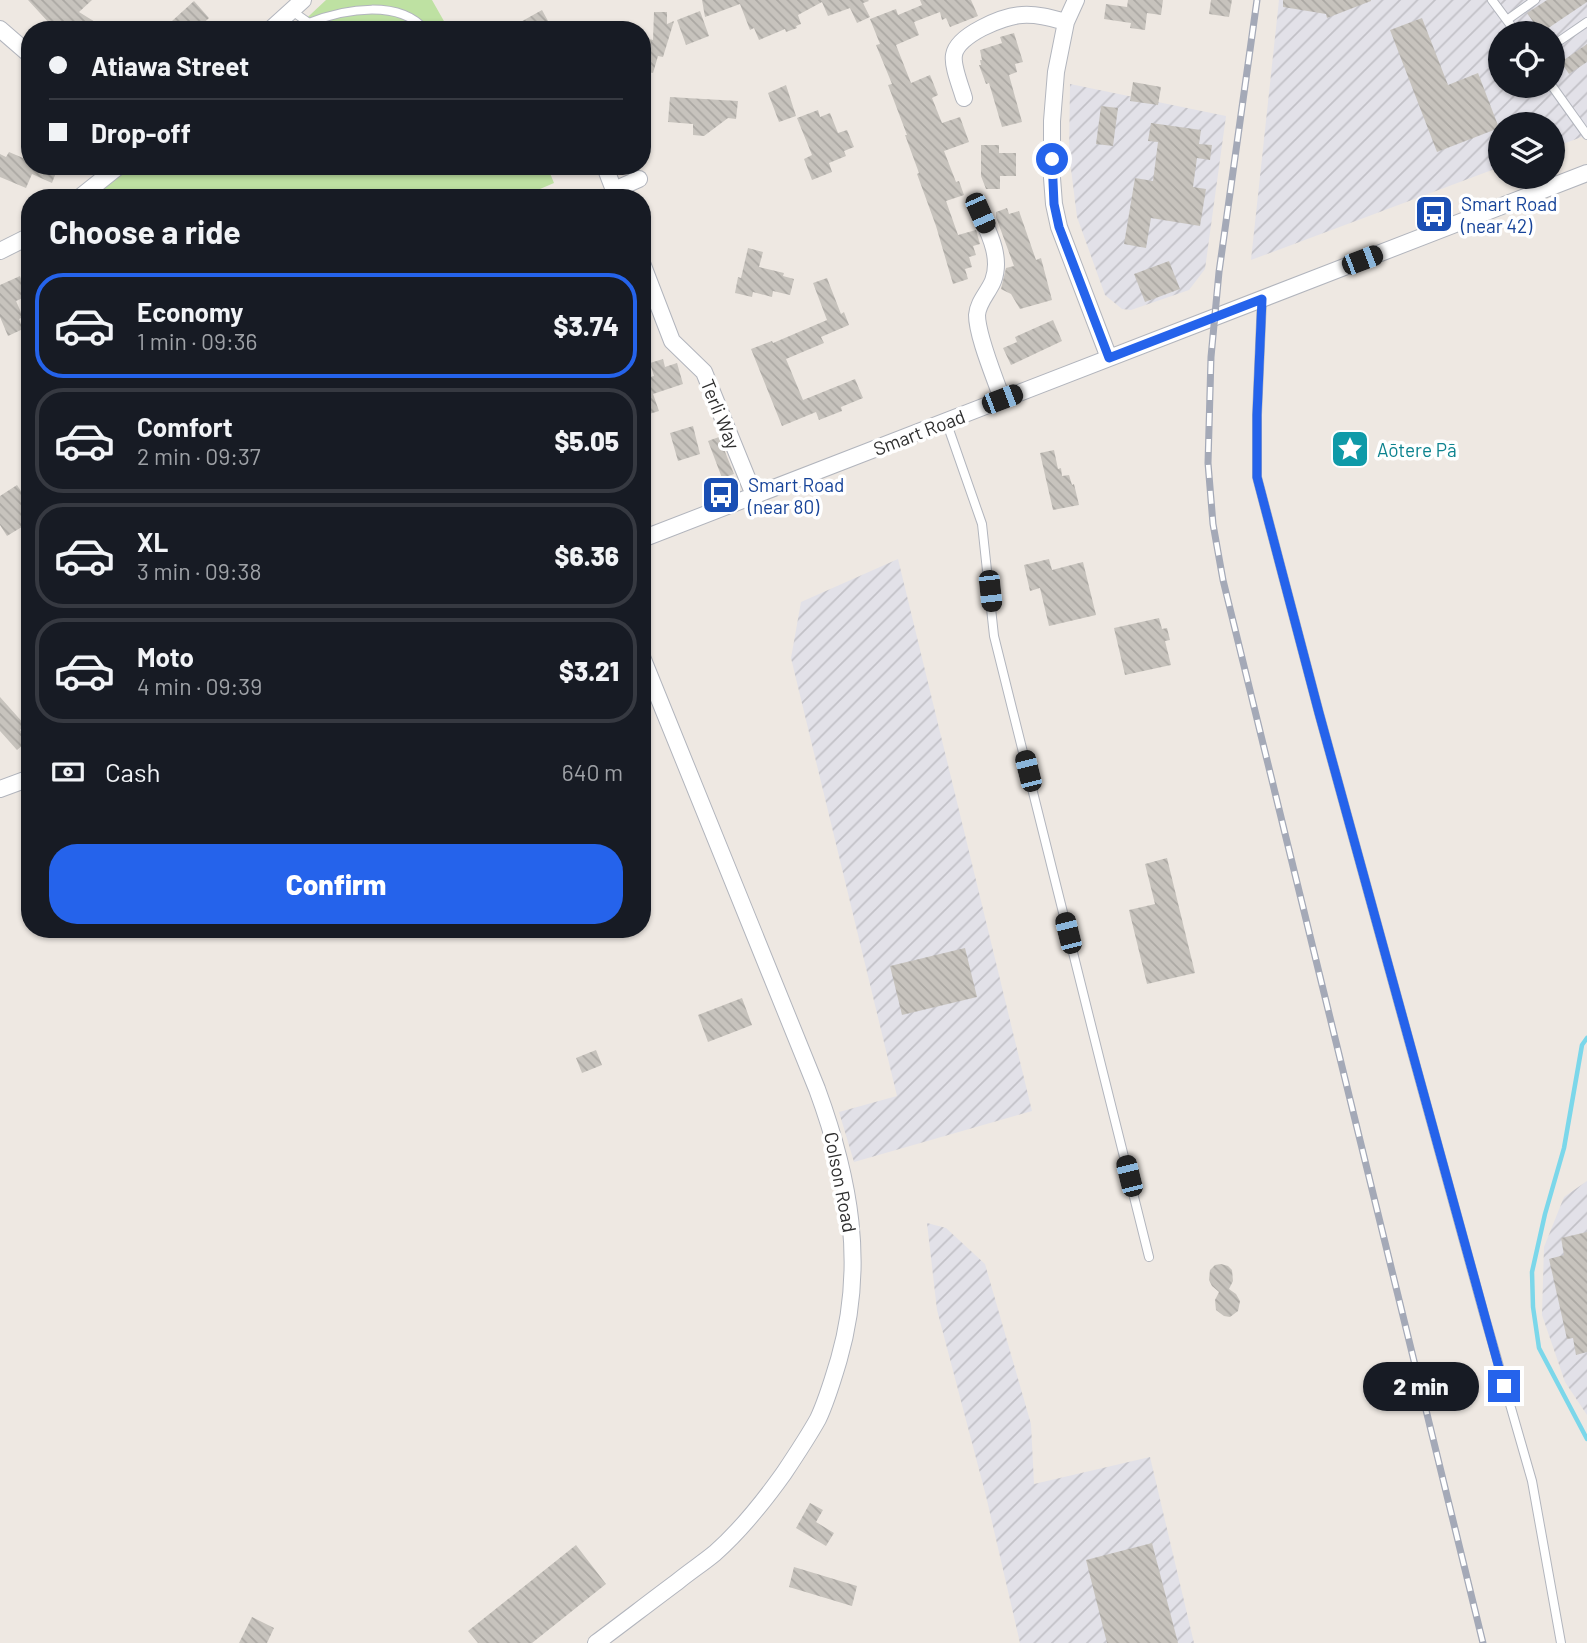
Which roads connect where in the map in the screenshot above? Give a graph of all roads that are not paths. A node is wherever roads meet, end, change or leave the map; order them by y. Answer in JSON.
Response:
{"nodes":[{"id":1,"x":1076,"y":0,"type":"edge"},
{"id":2,"x":1492,"y":0,"type":"edge"},
{"id":3,"x":1535,"y":0,"type":"edge"},
{"id":4,"x":298,"y":5,"type":"edge"},
{"id":5,"x":280,"y":21,"type":"edge"},
{"id":6,"x":308,"y":21,"type":"edge"},
{"id":7,"x":314,"y":21,"type":"edge"},
{"id":8,"x":418,"y":21,"type":"edge"},
{"id":9,"x":1506,"y":21,"type":"edge"},
{"id":10,"x":1516,"y":21,"type":"edge"},
{"id":11,"x":1066,"y":22,"type":"junction"},
{"id":12,"x":1587,"y":22,"type":"edge"},
{"id":13,"x":0,"y":29,"type":"edge"},
{"id":14,"x":1565,"y":37,"type":"edge"},
{"id":15,"x":21,"y":47,"type":"edge"},
{"id":16,"x":964,"y":98,"type":"dead end"},
{"id":17,"x":1561,"y":98,"type":"edge"},
{"id":18,"x":1587,"y":135,"type":"edge"},
{"id":19,"x":1587,"y":173,"type":"edge"},
{"id":20,"x":108,"y":175,"type":"edge"},
{"id":21,"x":639,"y":179,"type":"dead end"},
{"id":22,"x":90,"y":189,"type":"edge"},
{"id":23,"x":624,"y":189,"type":"edge"},
{"id":24,"x":980,"y":213,"type":"dead end"},
{"id":25,"x":21,"y":240,"type":"edge"},
{"id":26,"x":0,"y":251,"type":"edge"},
{"id":27,"x":651,"y":286,"type":"edge"},
{"id":28,"x":1262,"y":299,"type":"junction"},
{"id":29,"x":1109,"y":358,"type":"junction"},
{"id":30,"x":1002,"y":399,"type":"junction"},
{"id":31,"x":946,"y":421,"type":"junction"},
{"id":32,"x":754,"y":495,"type":"junction"},
{"id":33,"x":651,"y":535,"type":"edge"},
{"id":34,"x":651,"y":679,"type":"edge"},
{"id":35,"x":21,"y":781,"type":"edge"},
{"id":36,"x":0,"y":789,"type":"edge"},
{"id":37,"x":1149,"y":1256,"type":"dead end"},
{"id":38,"x":596,"y":1643,"type":"edge"},
{"id":39,"x":1560,"y":1643,"type":"edge"}],
"edges":[{"from":1,"to":11,"type":"street"},
{"from":2,"to":9,"type":"lane"},
{"from":3,"to":10,"type":"lane"},
{"from":4,"to":5,"type":"street"},
{"from":4,"to":6,"type":"lane"},
{"from":7,"to":8,"type":"lane"},
{"from":11,"to":16,"type":"street"},
{"from":11,"to":29,"type":"street"},
{"from":12,"to":14,"type":"lane"},
{"from":13,"to":15,"type":"street"},
{"from":17,"to":18,"type":"lane"},
{"from":19,"to":28,"type":"street","name":"Smart Road"},
{"from":20,"to":22,"type":"street"},
{"from":21,"to":23,"type":"street"},
{"from":24,"to":30,"type":"street"},
{"from":25,"to":26,"type":"street"},
{"from":27,"to":32,"type":"street","name":"Terli Way"},
{"from":28,"to":29,"type":"street","name":"Smart Road"},
{"from":28,"to":39,"type":"lane"},
{"from":29,"to":30,"type":"street","name":"Smart Road"},
{"from":30,"to":31,"type":"street","name":"Smart Road"},
{"from":31,"to":32,"type":"street","name":"Smart Road"},
{"from":31,"to":37,"type":"lane"},
{"from":32,"to":33,"type":"street","name":"Smart Road"},
{"from":34,"to":38,"type":"street","name":"Colson Road"},
{"from":35,"to":36,"type":"street"}]}
